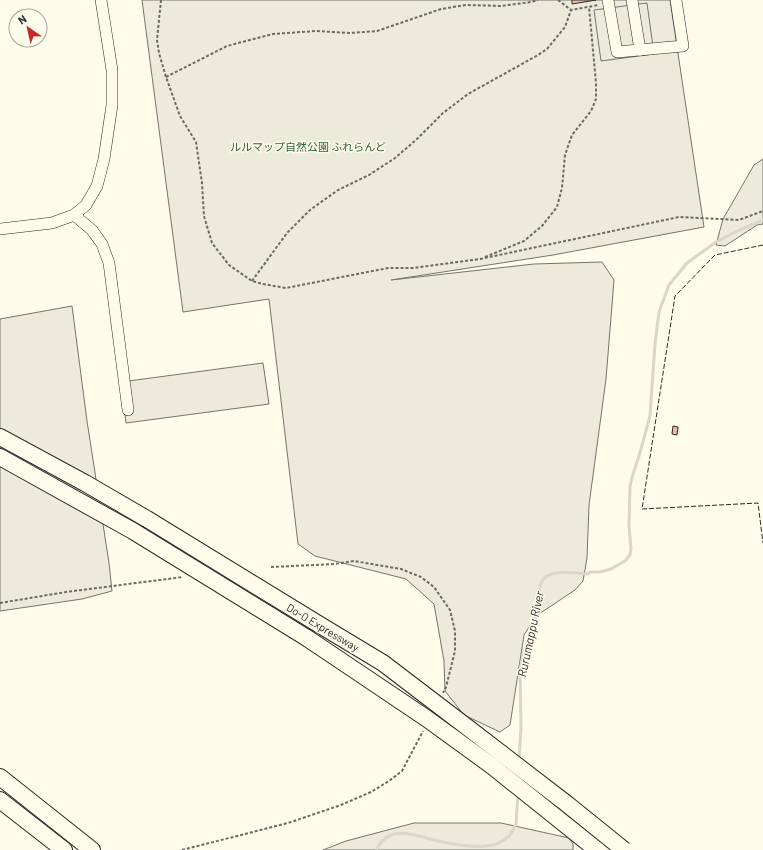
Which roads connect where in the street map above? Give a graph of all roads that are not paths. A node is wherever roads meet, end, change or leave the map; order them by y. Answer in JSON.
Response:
{"nodes":[{"id":1,"x":101,"y":0,"type":"edge"},
{"id":2,"x":632,"y":0,"type":"edge"},
{"id":3,"x":676,"y":0,"type":"edge"},
{"id":4,"x":608,"y":2,"type":"edge"},
{"id":5,"x":640,"y":50,"type":"junction"},
{"id":6,"x":74,"y":216,"type":"junction"},
{"id":7,"x":0,"y":229,"type":"edge"},
{"id":8,"x":128,"y":410,"type":"dead end"},
{"id":9,"x":0,"y":437,"type":"edge"},
{"id":10,"x":0,"y":457,"type":"edge"},
{"id":11,"x":0,"y":777,"type":"edge"},
{"id":12,"x":0,"y":800,"type":"edge"},
{"id":13,"x":64,"y":850,"type":"edge"},
{"id":14,"x":92,"y":850,"type":"edge"},
{"id":15,"x":597,"y":850,"type":"edge"},
{"id":16,"x":624,"y":850,"type":"edge"}],
"edges":[{"from":1,"to":6,"type":"lane"},
{"from":2,"to":5,"type":"lane"},
{"from":3,"to":5,"type":"lane"},
{"from":4,"to":5,"type":"lane"},
{"from":6,"to":7,"type":"lane"},
{"from":6,"to":8,"type":"lane"},
{"from":9,"to":16,"type":"highway","name":"Do-O Expressway","bridge":true},
{"from":10,"to":15,"type":"highway","name":"Do-O Expressway","bridge":true},
{"from":11,"to":14,"type":"highway"},
{"from":12,"to":13,"type":"highway"}]}
